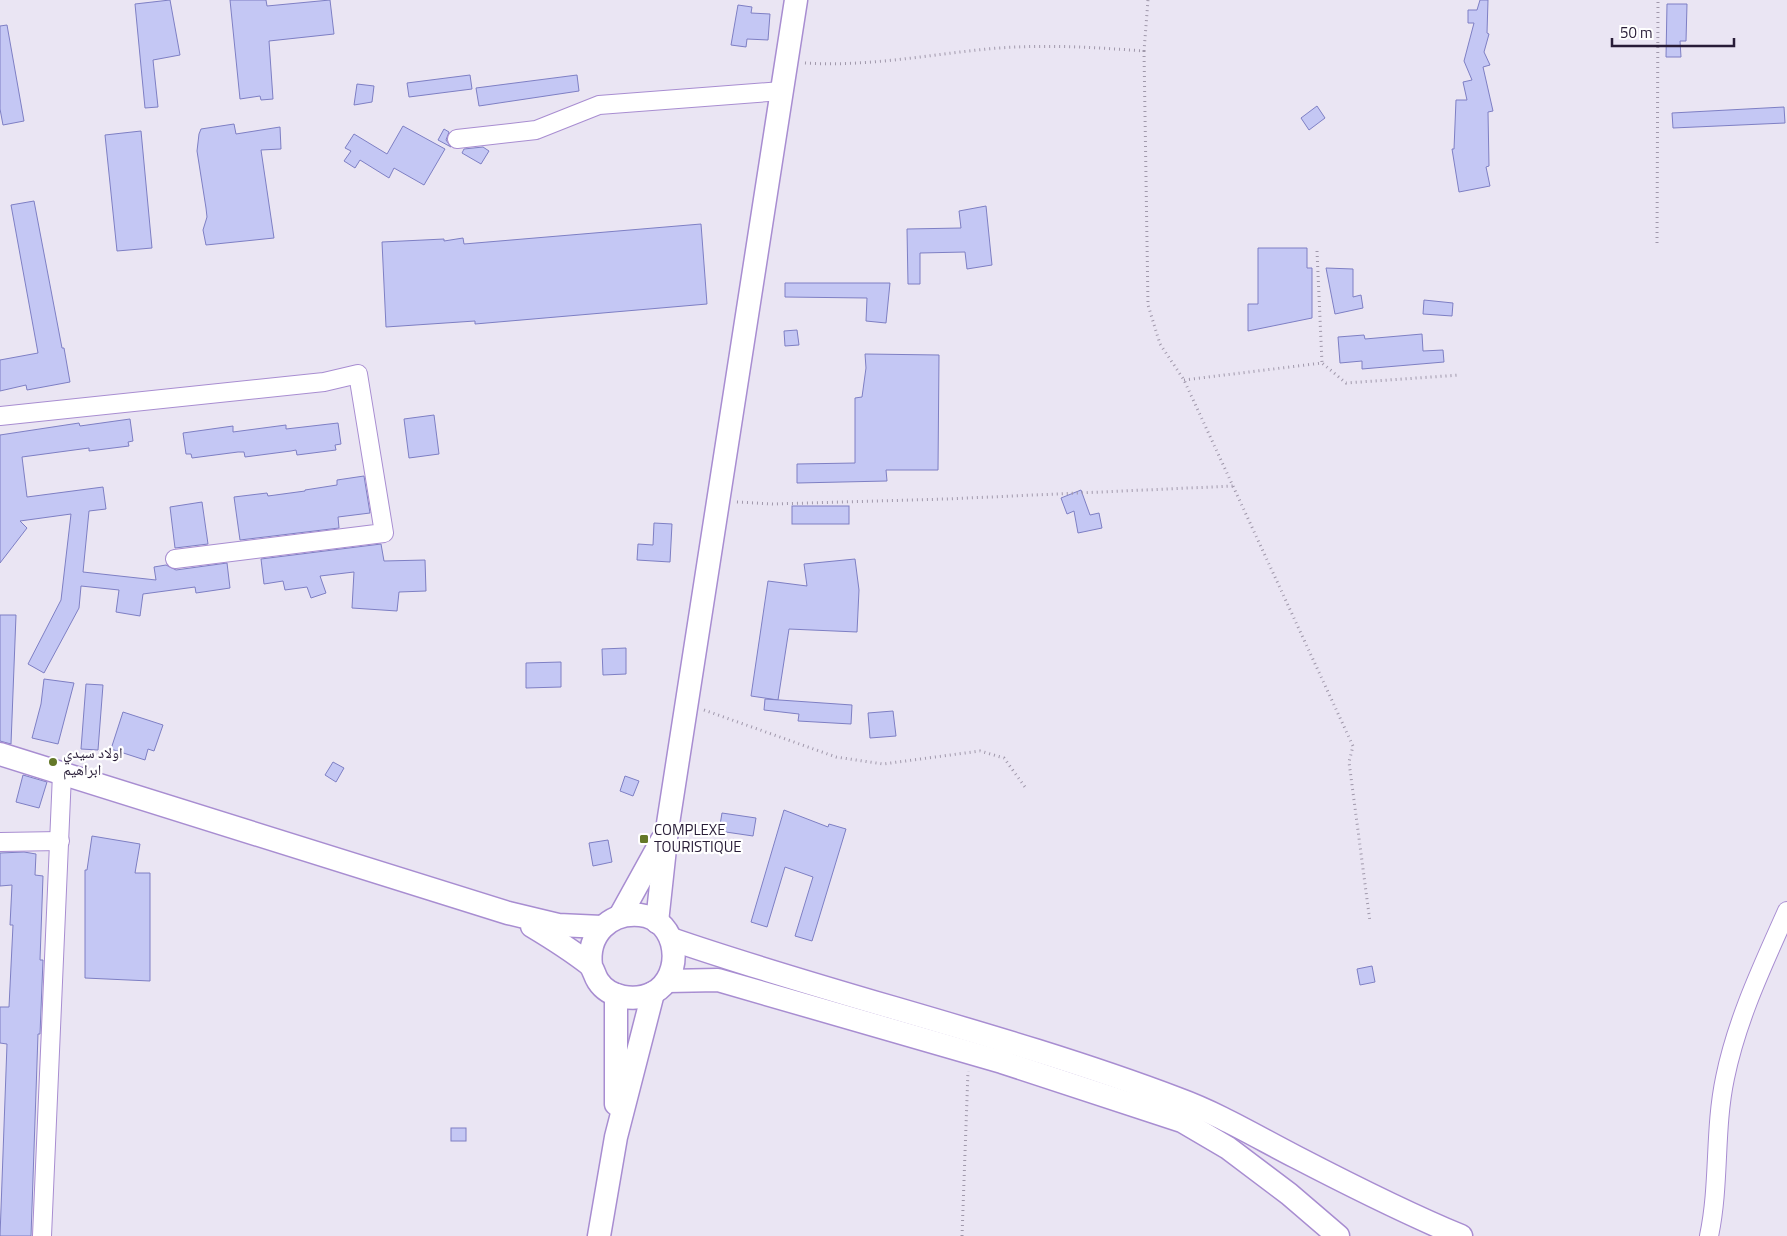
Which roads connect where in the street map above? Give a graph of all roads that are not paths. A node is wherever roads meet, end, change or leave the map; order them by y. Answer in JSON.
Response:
{"nodes":[{"id":1,"x":796,"y":0,"type":"edge"},
{"id":2,"x":782,"y":91,"type":"junction"},
{"id":3,"x":457,"y":139,"type":"dead end"},
{"id":4,"x":0,"y":416,"type":"edge"},
{"id":5,"x":175,"y":559,"type":"dead end"},
{"id":6,"x":0,"y":754,"type":"edge"},
{"id":7,"x":62,"y":774,"type":"junction"},
{"id":8,"x":667,"y":830,"type":"junction"},
{"id":9,"x":60,"y":841,"type":"junction"},
{"id":10,"x":0,"y":842,"type":"edge"},
{"id":11,"x":1787,"y":911,"type":"edge"},
{"id":12,"x":508,"y":913,"type":"junction"},
{"id":13,"x":611,"y":921,"type":"junction"},
{"id":14,"x":658,"y":922,"type":"junction"},
{"id":15,"x":671,"y":939,"type":"junction"},
{"id":16,"x":591,"y":966,"type":"junction"},
{"id":17,"x":660,"y":987,"type":"junction"},
{"id":18,"x":616,"y":995,"type":"junction"},
{"id":19,"x":616,"y":1137,"type":"junction"},
{"id":20,"x":42,"y":1236,"type":"edge"},
{"id":21,"x":599,"y":1236,"type":"edge"},
{"id":22,"x":1338,"y":1236,"type":"edge"},
{"id":23,"x":1461,"y":1236,"type":"edge"},
{"id":24,"x":1709,"y":1236,"type":"edge"}],
"edges":[{"from":1,"to":2,"type":"main road"},
{"from":2,"to":3,"type":"street"},
{"from":2,"to":8,"type":"main road"},
{"from":4,"to":5,"type":"street"},
{"from":6,"to":7,"type":"main road"},
{"from":7,"to":9,"type":"street"},
{"from":7,"to":12,"type":"main road"},
{"from":8,"to":13,"type":"main road"},
{"from":8,"to":14,"type":"main road"},
{"from":9,"to":10,"type":"street"},
{"from":9,"to":20,"type":"street"},
{"from":11,"to":24,"type":"street"},
{"from":12,"to":13,"type":"main road"},
{"from":12,"to":16,"type":"main road"},
{"from":13,"to":14,"type":"main road"},
{"from":13,"to":16,"type":"main road"},
{"from":14,"to":15,"type":"main road"},
{"from":15,"to":17,"type":"main road"},
{"from":15,"to":23,"type":"main road"},
{"from":16,"to":18,"type":"main road"},
{"from":17,"to":18,"type":"main road"},
{"from":17,"to":19,"type":"main road"},
{"from":17,"to":22,"type":"main road"},
{"from":18,"to":19,"type":"main road"},
{"from":19,"to":21,"type":"main road"}]}
